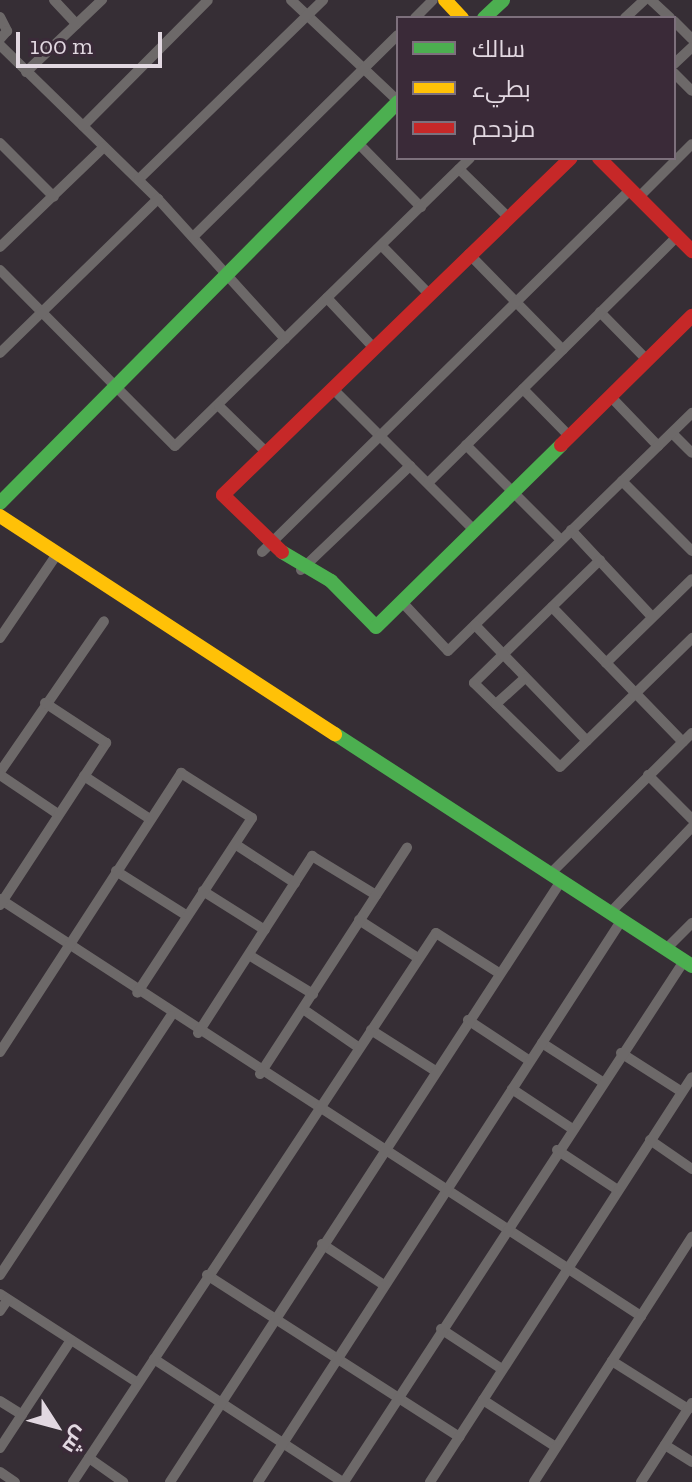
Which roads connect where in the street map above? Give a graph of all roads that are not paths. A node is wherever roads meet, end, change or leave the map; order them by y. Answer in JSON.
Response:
{"nodes":[{"id":1,"x":54,"y":0,"type":"edge"},
{"id":2,"x":102,"y":0,"type":"edge"},
{"id":3,"x":208,"y":0,"type":"edge"},
{"id":4,"x":291,"y":0,"type":"edge"},
{"id":5,"x":323,"y":0,"type":"edge"},
{"id":6,"x":433,"y":0,"type":"edge"},
{"id":7,"x":445,"y":0,"type":"edge"},
{"id":8,"x":503,"y":0,"type":"edge"},
{"id":9,"x":644,"y":0,"type":"edge"},
{"id":10,"x":651,"y":0,"type":"edge"},
{"id":11,"x":308,"y":15,"type":"junction"},
{"id":12,"x":417,"y":16,"type":"edge"},
{"id":13,"x":460,"y":16,"type":"edge"},
{"id":14,"x":486,"y":16,"type":"edge"},
{"id":15,"x":627,"y":16,"type":"edge"},
{"id":16,"x":668,"y":16,"type":"edge"},
{"id":17,"x":0,"y":17,"type":"edge"},
{"id":18,"x":76,"y":24,"type":"junction"},
{"id":19,"x":676,"y":24,"type":"edge"},
{"id":20,"x":396,"y":37,"type":"edge"},
{"id":21,"x":692,"y":39,"type":"edge"},
{"id":22,"x":0,"y":42,"type":"edge"},
{"id":23,"x":692,"y":47,"type":"edge"},
{"id":24,"x":676,"y":62,"type":"edge"},
{"id":25,"x":365,"y":68,"type":"junction"},
{"id":26,"x":26,"y":72,"type":"junction"},
{"id":27,"x":676,"y":75,"type":"edge"},
{"id":28,"x":692,"y":91,"type":"edge"},
{"id":29,"x":396,"y":99,"type":"edge"},
{"id":30,"x":396,"y":103,"type":"edge"},
{"id":31,"x":83,"y":126,"type":"junction"},
{"id":32,"x":358,"y":143,"type":"junction"},
{"id":33,"x":692,"y":144,"type":"edge"},
{"id":34,"x":1,"y":145,"type":"edge"},
{"id":35,"x":104,"y":147,"type":"junction"},
{"id":36,"x":676,"y":158,"type":"edge"},
{"id":37,"x":468,"y":160,"type":"edge"},
{"id":38,"x":569,"y":160,"type":"edge"},
{"id":39,"x":601,"y":160,"type":"edge"},
{"id":40,"x":673,"y":160,"type":"edge"},
{"id":41,"x":459,"y":169,"type":"junction"},
{"id":42,"x":139,"y":179,"type":"junction"},
{"id":43,"x":634,"y":194,"type":"junction"},
{"id":44,"x":54,"y":197,"type":"junction"},
{"id":45,"x":158,"y":199,"type":"junction"},
{"id":46,"x":421,"y":207,"type":"junction"},
{"id":47,"x":508,"y":217,"type":"junction"},
{"id":48,"x":194,"y":236,"type":"junction"},
{"id":49,"x":687,"y":243,"type":"edge"},
{"id":50,"x":382,"y":246,"type":"junction"},
{"id":51,"x":0,"y":247,"type":"edge"},
{"id":52,"x":469,"y":254,"type":"junction"},
{"id":53,"x":0,"y":270,"type":"edge"},
{"id":54,"x":226,"y":273,"type":"junction"},
{"id":55,"x":428,"y":293,"type":"junction"},
{"id":56,"x":327,"y":298,"type":"junction"},
{"id":57,"x":515,"y":301,"type":"junction"},
{"id":58,"x":42,"y":311,"type":"junction"},
{"id":59,"x":600,"y":312,"type":"junction"},
{"id":60,"x":692,"y":316,"type":"edge"},
{"id":61,"x":285,"y":339,"type":"junction"},
{"id":62,"x":373,"y":347,"type":"junction"},
{"id":63,"x":563,"y":350,"type":"junction"},
{"id":64,"x":0,"y":353,"type":"edge"},
{"id":65,"x":647,"y":360,"type":"junction"},
{"id":66,"x":114,"y":384,"type":"junction"},
{"id":67,"x":332,"y":388,"type":"junction"},
{"id":68,"x":523,"y":389,"type":"junction"},
{"id":69,"x":611,"y":397,"type":"junction"},
{"id":70,"x":219,"y":406,"type":"junction"},
{"id":71,"x":692,"y":413,"type":"edge"},
{"id":72,"x":672,"y":433,"type":"junction"},
{"id":73,"x":380,"y":435,"type":"junction"},
{"id":74,"x":570,"y":437,"type":"junction"},
{"id":75,"x":466,"y":445,"type":"junction"},
{"id":76,"x":658,"y":446,"type":"junction"},
{"id":77,"x":266,"y":452,"type":"junction"},
{"id":78,"x":692,"y":453,"type":"edge"},
{"id":79,"x":410,"y":466,"type":"junction"},
{"id":80,"x":622,"y":481,"type":"junction"},
{"id":81,"x":428,"y":483,"type":"junction"},
{"id":82,"x":512,"y":492,"type":"junction"},
{"id":83,"x":0,"y":503,"type":"edge"},
{"id":84,"x":0,"y":516,"type":"edge"},
{"id":85,"x":474,"y":530,"type":"junction"},
{"id":86,"x":571,"y":530,"type":"junction"},
{"id":87,"x":561,"y":540,"type":"junction"},
{"id":88,"x":267,"y":547,"type":"junction"},
{"id":89,"x":692,"y":551,"type":"edge"},
{"id":90,"x":57,"y":554,"type":"junction"},
{"id":91,"x":600,"y":560,"type":"junction"},
{"id":92,"x":301,"y":570,"type":"junction"},
{"id":93,"x":692,"y":579,"type":"edge"},
{"id":94,"x":402,"y":602,"type":"junction"},
{"id":95,"x":552,"y":607,"type":"junction"},
{"id":96,"x":652,"y":617,"type":"junction"},
{"id":97,"x":104,"y":621,"type":"dead end"},
{"id":98,"x":475,"y":625,"type":"junction"},
{"id":99,"x":0,"y":638,"type":"edge"},
{"id":100,"x":692,"y":638,"type":"edge"},
{"id":101,"x":503,"y":655,"type":"junction"},
{"id":102,"x":606,"y":663,"type":"junction"},
{"id":103,"x":525,"y":678,"type":"junction"},
{"id":104,"x":635,"y":694,"type":"junction"},
{"id":105,"x":45,"y":703,"type":"junction"},
{"id":106,"x":496,"y":704,"type":"junction"},
{"id":107,"x":692,"y":733,"type":"edge"},
{"id":108,"x":587,"y":741,"type":"junction"},
{"id":109,"x":683,"y":742,"type":"junction"},
{"id":110,"x":0,"y":773,"type":"edge"},
{"id":111,"x":648,"y":775,"type":"junction"},
{"id":112,"x":84,"y":776,"type":"junction"},
{"id":113,"x":58,"y":814,"type":"junction"},
{"id":114,"x":150,"y":819,"type":"junction"},
{"id":115,"x":692,"y":819,"type":"edge"},
{"id":116,"x":692,"y":827,"type":"edge"},
{"id":117,"x":238,"y":846,"type":"junction"},
{"id":118,"x":407,"y":848,"type":"dead end"},
{"id":119,"x":116,"y":871,"type":"junction"},
{"id":120,"x":556,"y":877,"type":"junction"},
{"id":121,"x":295,"y":883,"type":"junction"},
{"id":122,"x":203,"y":891,"type":"junction"},
{"id":123,"x":376,"y":895,"type":"junction"},
{"id":124,"x":1,"y":902,"type":"edge"},
{"id":125,"x":186,"y":915,"type":"junction"},
{"id":126,"x":616,"y":917,"type":"junction"},
{"id":127,"x":359,"y":920,"type":"junction"},
{"id":128,"x":692,"y":923,"type":"edge"},
{"id":129,"x":265,"y":930,"type":"junction"},
{"id":130,"x":69,"y":946,"type":"junction"},
{"id":131,"x":666,"y":949,"type":"junction"},
{"id":132,"x":249,"y":955,"type":"junction"},
{"id":133,"x":418,"y":958,"type":"junction"},
{"id":134,"x":688,"y":964,"type":"edge"},
{"id":135,"x":499,"y":973,"type":"junction"},
{"id":136,"x":137,"y":993,"type":"junction"},
{"id":137,"x":313,"y":994,"type":"junction"},
{"id":138,"x":303,"y":1009,"type":"junction"},
{"id":139,"x":171,"y":1016,"type":"junction"},
{"id":140,"x":468,"y":1020,"type":"junction"},
{"id":141,"x":371,"y":1030,"type":"junction"},
{"id":142,"x":198,"y":1033,"type":"junction"},
{"id":143,"x":542,"y":1043,"type":"junction"},
{"id":144,"x":358,"y":1047,"type":"junction"},
{"id":145,"x":0,"y":1052,"type":"edge"},
{"id":146,"x":621,"y":1053,"type":"junction"},
{"id":147,"x":530,"y":1061,"type":"junction"},
{"id":148,"x":434,"y":1070,"type":"junction"},
{"id":149,"x":260,"y":1074,"type":"junction"},
{"id":150,"x":692,"y":1077,"type":"edge"},
{"id":151,"x":601,"y":1081,"type":"junction"},
{"id":152,"x":512,"y":1089,"type":"junction"},
{"id":153,"x":682,"y":1092,"type":"junction"},
{"id":154,"x":318,"y":1110,"type":"junction"},
{"id":155,"x":571,"y":1128,"type":"junction"},
{"id":156,"x":650,"y":1140,"type":"junction"},
{"id":157,"x":382,"y":1149,"type":"junction"},
{"id":158,"x":557,"y":1150,"type":"junction"},
{"id":159,"x":692,"y":1169,"type":"edge"},
{"id":160,"x":446,"y":1190,"type":"junction"},
{"id":161,"x":618,"y":1190,"type":"junction"},
{"id":162,"x":506,"y":1229,"type":"junction"},
{"id":163,"x":692,"y":1237,"type":"edge"},
{"id":164,"x":322,"y":1244,"type":"junction"},
{"id":165,"x":566,"y":1269,"type":"junction"},
{"id":166,"x":0,"y":1275,"type":"edge"},
{"id":167,"x":207,"y":1275,"type":"junction"},
{"id":168,"x":384,"y":1285,"type":"junction"},
{"id":169,"x":4,"y":1296,"type":"edge"},
{"id":170,"x":0,"y":1311,"type":"edge"},
{"id":171,"x":641,"y":1316,"type":"junction"},
{"id":172,"x":275,"y":1317,"type":"junction"},
{"id":173,"x":441,"y":1329,"type":"junction"},
{"id":174,"x":71,"y":1340,"type":"junction"},
{"id":175,"x":337,"y":1357,"type":"junction"},
{"id":176,"x":154,"y":1359,"type":"junction"},
{"id":177,"x":612,"y":1361,"type":"junction"},
{"id":178,"x":502,"y":1369,"type":"junction"},
{"id":179,"x":138,"y":1383,"type":"junction"},
{"id":180,"x":398,"y":1396,"type":"junction"},
{"id":181,"x":483,"y":1400,"type":"junction"},
{"id":182,"x":0,"y":1401,"type":"edge"},
{"id":183,"x":219,"y":1402,"type":"junction"},
{"id":184,"x":690,"y":1406,"type":"edge"},
{"id":185,"x":22,"y":1415,"type":"junction"},
{"id":186,"x":459,"y":1437,"type":"junction"},
{"id":187,"x":283,"y":1444,"type":"junction"},
{"id":188,"x":665,"y":1445,"type":"junction"},
{"id":189,"x":556,"y":1447,"type":"junction"},
{"id":190,"x":0,"y":1448,"type":"edge"},
{"id":191,"x":89,"y":1458,"type":"junction"},
{"id":192,"x":692,"y":1462,"type":"edge"},
{"id":193,"x":0,"y":1472,"type":"edge"},
{"id":194,"x":15,"y":1482,"type":"edge"},
{"id":195,"x":73,"y":1482,"type":"edge"},
{"id":196,"x":123,"y":1482,"type":"edge"},
{"id":197,"x":170,"y":1482,"type":"edge"},
{"id":198,"x":258,"y":1482,"type":"edge"},
{"id":199,"x":344,"y":1482,"type":"edge"},
{"id":200,"x":430,"y":1482,"type":"edge"},
{"id":201,"x":534,"y":1482,"type":"edge"},
{"id":202,"x":641,"y":1482,"type":"edge"}],
"edges":[{"from":1,"to":18,"type":"street"},
{"from":2,"to":18,"type":"street"},
{"from":3,"to":31,"type":"street"},
{"from":4,"to":11,"type":"street"},
{"from":5,"to":11,"type":"street"},
{"from":6,"to":12,"type":"street"},
{"from":7,"to":13,"type":"street"},
{"from":8,"to":14,"type":"street"},
{"from":9,"to":15,"type":"street"},
{"from":10,"to":16,"type":"street"},
{"from":11,"to":25,"type":"street"},
{"from":11,"to":42,"type":"street"},
{"from":17,"to":22,"type":"street"},
{"from":18,"to":26,"type":"street"},
{"from":19,"to":21,"type":"street"},
{"from":20,"to":25,"type":"street"},
{"from":22,"to":26,"type":"street"},
{"from":23,"to":24,"type":"street"},
{"from":25,"to":29,"type":"street"},
{"from":25,"to":48,"type":"street"},
{"from":26,"to":31,"type":"street"},
{"from":27,"to":28,"type":"street"},
{"from":30,"to":32,"type":"street"},
{"from":31,"to":35,"type":"street"},
{"from":32,"to":46,"type":"street"},
{"from":32,"to":54,"type":"street"},
{"from":33,"to":36,"type":"street"},
{"from":34,"to":44,"type":"street"},
{"from":35,"to":42,"type":"street"},
{"from":35,"to":44,"type":"street"},
{"from":37,"to":41,"type":"street"},
{"from":38,"to":47,"type":"street"},
{"from":39,"to":43,"type":"street"},
{"from":40,"to":43,"type":"street"},
{"from":41,"to":46,"type":"street"},
{"from":41,"to":47,"type":"street"},
{"from":42,"to":45,"type":"street"},
{"from":43,"to":49,"type":"street"},
{"from":43,"to":57,"type":"street"},
{"from":44,"to":51,"type":"street"},
{"from":45,"to":48,"type":"street"},
{"from":45,"to":58,"type":"street"},
{"from":46,"to":50,"type":"street"},
{"from":47,"to":52,"type":"street"},
{"from":48,"to":54,"type":"street"},
{"from":49,"to":59,"type":"street"},
{"from":50,"to":55,"type":"street"},
{"from":50,"to":56,"type":"street"},
{"from":52,"to":55,"type":"street"},
{"from":52,"to":57,"type":"street"},
{"from":53,"to":58,"type":"street"},
{"from":54,"to":61,"type":"street"},
{"from":54,"to":66,"type":"street"},
{"from":55,"to":62,"type":"street"},
{"from":56,"to":61,"type":"street"},
{"from":56,"to":62,"type":"street"},
{"from":57,"to":63,"type":"street"},
{"from":57,"to":73,"type":"street"},
{"from":58,"to":64,"type":"street"},
{"from":58,"to":66,"type":"street"},
{"from":59,"to":63,"type":"street"},
{"from":59,"to":65,"type":"street"},
{"from":60,"to":65,"type":"street"},
{"from":61,"to":70,"type":"street"},
{"from":62,"to":67,"type":"street"},
{"from":63,"to":68,"type":"street"},
{"from":65,"to":69,"type":"street"},
{"from":66,"to":70,"type":"street"},
{"from":66,"to":83,"type":"street"},
{"from":67,"to":73,"type":"street"},
{"from":67,"to":77,"type":"street"},
{"from":68,"to":74,"type":"street"},
{"from":68,"to":75,"type":"street"},
{"from":69,"to":74,"type":"street"},
{"from":69,"to":76,"type":"street"},
{"from":70,"to":77,"type":"street"},
{"from":71,"to":72,"type":"street"},
{"from":72,"to":76,"type":"street"},
{"from":72,"to":78,"type":"street"},
{"from":73,"to":79,"type":"street"},
{"from":73,"to":88,"type":"street"},
{"from":74,"to":82,"type":"street"},
{"from":75,"to":81,"type":"street"},
{"from":75,"to":82,"type":"street"},
{"from":76,"to":80,"type":"street"},
{"from":77,"to":88,"type":"street"},
{"from":79,"to":81,"type":"street"},
{"from":79,"to":92,"type":"street"},
{"from":80,"to":86,"type":"street"},
{"from":80,"to":89,"type":"street"},
{"from":81,"to":85,"type":"street"},
{"from":82,"to":85,"type":"street"},
{"from":82,"to":87,"type":"street"},
{"from":84,"to":90,"type":"street"},
{"from":85,"to":94,"type":"street"},
{"from":86,"to":87,"type":"street"},
{"from":86,"to":91,"type":"street"},
{"from":87,"to":98,"type":"street"},
{"from":88,"to":92,"type":"street"},
{"from":90,"to":99,"type":"street"},
{"from":90,"to":120,"type":"street"},
{"from":91,"to":95,"type":"street"},
{"from":91,"to":96,"type":"street"},
{"from":92,"to":94,"type":"street"},
{"from":93,"to":96,"type":"street"},
{"from":94,"to":98,"type":"street"},
{"from":95,"to":101,"type":"street"},
{"from":95,"to":102,"type":"street"},
{"from":96,"to":102,"type":"street"},
{"from":97,"to":105,"type":"street"},
{"from":98,"to":101,"type":"street"},
{"from":100,"to":104,"type":"street"},
{"from":101,"to":103,"type":"street"},
{"from":101,"to":106,"type":"street"},
{"from":102,"to":104,"type":"street"},
{"from":103,"to":106,"type":"street"},
{"from":103,"to":108,"type":"street"},
{"from":104,"to":108,"type":"street"},
{"from":104,"to":109,"type":"street"},
{"from":105,"to":110,"type":"street"},
{"from":105,"to":112,"type":"street"},
{"from":106,"to":108,"type":"street"},
{"from":107,"to":109,"type":"street"},
{"from":109,"to":111,"type":"street"},
{"from":110,"to":113,"type":"street"},
{"from":111,"to":115,"type":"street"},
{"from":111,"to":120,"type":"street"},
{"from":112,"to":113,"type":"street"},
{"from":112,"to":114,"type":"street"},
{"from":113,"to":124,"type":"street"},
{"from":114,"to":117,"type":"street"},
{"from":114,"to":119,"type":"street"},
{"from":116,"to":126,"type":"street"},
{"from":117,"to":121,"type":"street"},
{"from":117,"to":122,"type":"street"},
{"from":118,"to":123,"type":"street"},
{"from":119,"to":125,"type":"street"},
{"from":119,"to":130,"type":"street"},
{"from":120,"to":126,"type":"street"},
{"from":120,"to":135,"type":"street"},
{"from":121,"to":123,"type":"street"},
{"from":121,"to":129,"type":"street"},
{"from":122,"to":125,"type":"street"},
{"from":122,"to":129,"type":"street"},
{"from":123,"to":127,"type":"street"},
{"from":124,"to":130,"type":"street"},
{"from":125,"to":136,"type":"street"},
{"from":126,"to":131,"type":"street"},
{"from":126,"to":143,"type":"street"},
{"from":127,"to":133,"type":"street"},
{"from":127,"to":137,"type":"street"},
{"from":128,"to":131,"type":"street"},
{"from":129,"to":132,"type":"street"},
{"from":130,"to":136,"type":"street"},
{"from":130,"to":145,"type":"street"},
{"from":131,"to":134,"type":"street"},
{"from":132,"to":137,"type":"street"},
{"from":132,"to":142,"type":"street"},
{"from":133,"to":135,"type":"street"},
{"from":133,"to":141,"type":"street"},
{"from":134,"to":146,"type":"street"},
{"from":135,"to":140,"type":"street"},
{"from":136,"to":139,"type":"street"},
{"from":137,"to":138,"type":"street"},
{"from":138,"to":144,"type":"street"},
{"from":138,"to":149,"type":"street"},
{"from":139,"to":142,"type":"street"},
{"from":139,"to":166,"type":"street"},
{"from":140,"to":147,"type":"street"},
{"from":140,"to":148,"type":"street"},
{"from":141,"to":144,"type":"street"},
{"from":141,"to":148,"type":"street"},
{"from":142,"to":149,"type":"street"},
{"from":143,"to":147,"type":"street"},
{"from":143,"to":151,"type":"street"},
{"from":144,"to":154,"type":"street"},
{"from":146,"to":151,"type":"street"},
{"from":146,"to":153,"type":"street"},
{"from":147,"to":152,"type":"street"},
{"from":148,"to":157,"type":"street"},
{"from":149,"to":154,"type":"street"},
{"from":150,"to":153,"type":"street"},
{"from":151,"to":155,"type":"street"},
{"from":152,"to":155,"type":"street"},
{"from":152,"to":160,"type":"street"},
{"from":153,"to":156,"type":"street"},
{"from":154,"to":157,"type":"street"},
{"from":154,"to":167,"type":"street"},
{"from":155,"to":158,"type":"street"},
{"from":156,"to":159,"type":"street"},
{"from":156,"to":161,"type":"street"},
{"from":157,"to":160,"type":"street"},
{"from":157,"to":164,"type":"street"},
{"from":158,"to":161,"type":"street"},
{"from":158,"to":162,"type":"street"},
{"from":160,"to":162,"type":"street"},
{"from":160,"to":168,"type":"street"},
{"from":161,"to":165,"type":"street"},
{"from":162,"to":165,"type":"street"},
{"from":162,"to":173,"type":"street"},
{"from":163,"to":171,"type":"street"},
{"from":164,"to":168,"type":"street"},
{"from":164,"to":172,"type":"street"},
{"from":165,"to":171,"type":"street"},
{"from":165,"to":178,"type":"street"},
{"from":167,"to":172,"type":"street"},
{"from":167,"to":176,"type":"street"},
{"from":168,"to":175,"type":"street"},
{"from":169,"to":170,"type":"street"},
{"from":169,"to":174,"type":"street"},
{"from":171,"to":177,"type":"street"},
{"from":172,"to":175,"type":"street"},
{"from":172,"to":183,"type":"street"},
{"from":173,"to":178,"type":"street"},
{"from":173,"to":180,"type":"street"},
{"from":174,"to":179,"type":"street"},
{"from":174,"to":185,"type":"street"},
{"from":175,"to":180,"type":"street"},
{"from":175,"to":187,"type":"street"},
{"from":176,"to":179,"type":"street"},
{"from":176,"to":183,"type":"street"},
{"from":177,"to":184,"type":"street"},
{"from":177,"to":189,"type":"street"},
{"from":178,"to":181,"type":"street"},
{"from":179,"to":191,"type":"street"},
{"from":180,"to":186,"type":"street"},
{"from":180,"to":199,"type":"street"},
{"from":181,"to":186,"type":"street"},
{"from":181,"to":189,"type":"street"},
{"from":182,"to":185,"type":"street"},
{"from":183,"to":187,"type":"street"},
{"from":183,"to":197,"type":"street"},
{"from":184,"to":188,"type":"street"},
{"from":185,"to":190,"type":"street"},
{"from":186,"to":200,"type":"street"},
{"from":187,"to":198,"type":"street"},
{"from":187,"to":199,"type":"street"},
{"from":188,"to":192,"type":"street"},
{"from":188,"to":202,"type":"street"},
{"from":189,"to":201,"type":"street"},
{"from":191,"to":195,"type":"street"},
{"from":191,"to":196,"type":"street"},
{"from":193,"to":194,"type":"street"}]}
